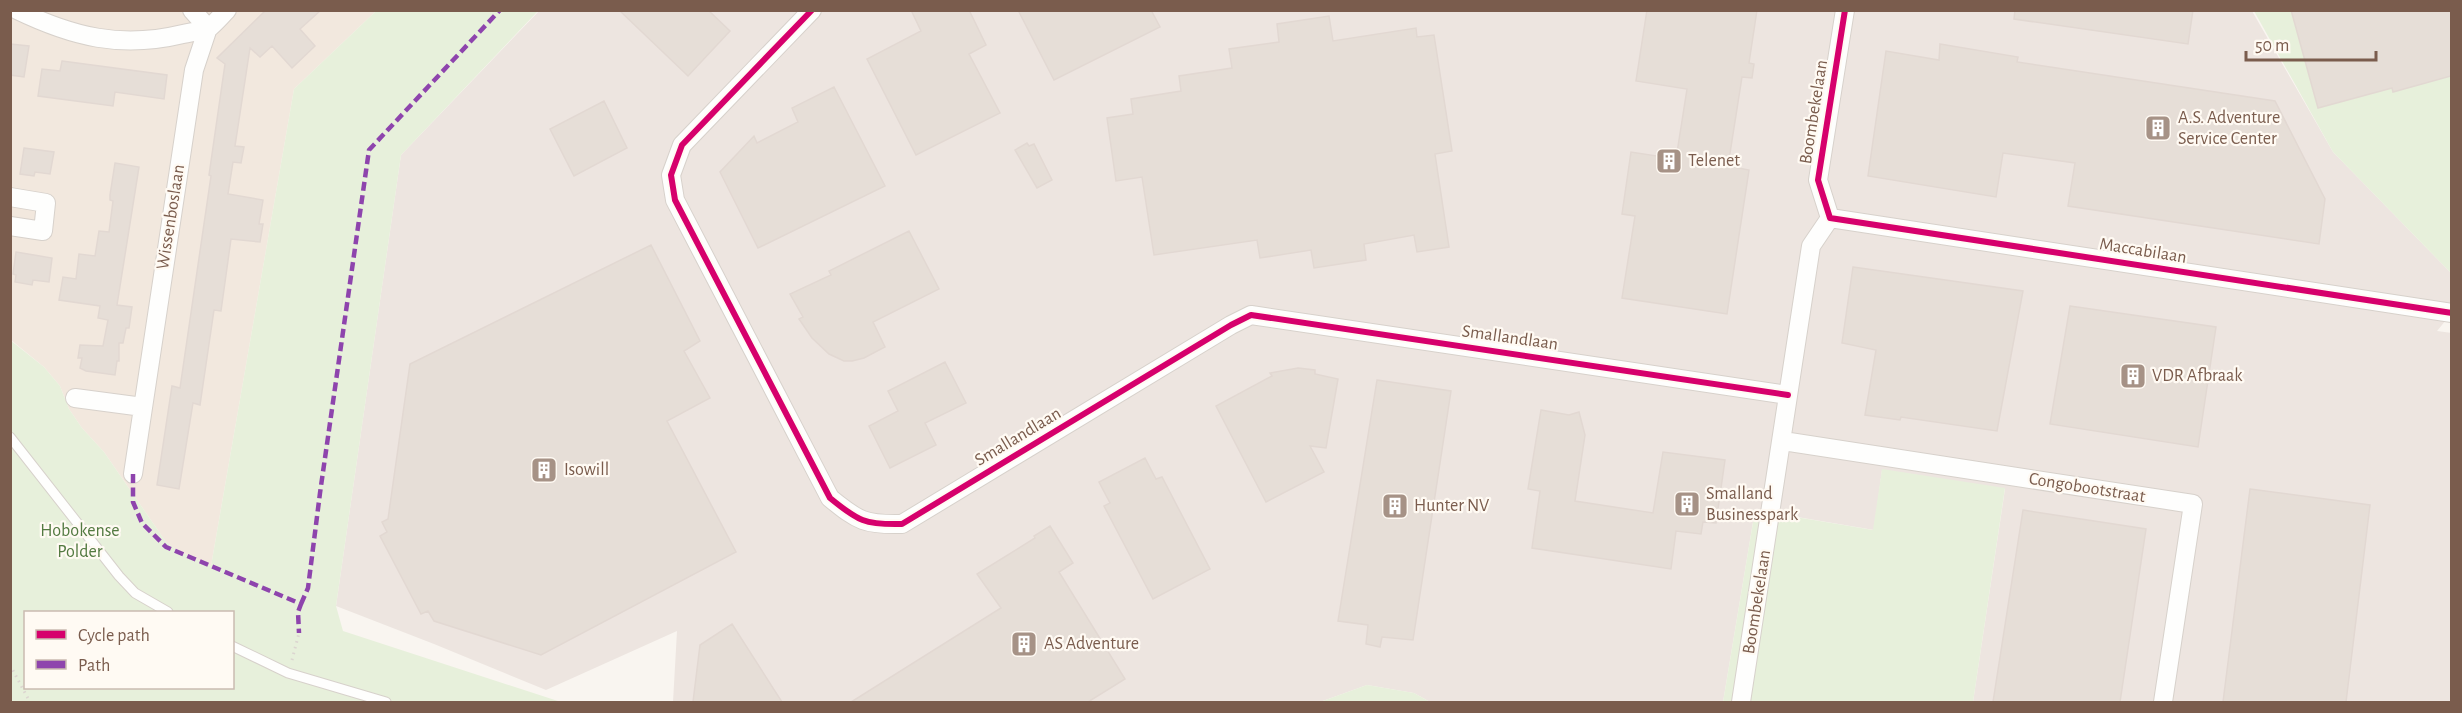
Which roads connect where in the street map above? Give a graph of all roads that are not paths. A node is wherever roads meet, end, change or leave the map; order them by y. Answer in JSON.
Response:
{"nodes":[{"id":1,"x":17,"y":10,"type":"edge"},
{"id":2,"x":192,"y":10,"type":"edge"},
{"id":3,"x":227,"y":10,"type":"edge"},
{"id":4,"x":812,"y":10,"type":"edge"},
{"id":5,"x":1845,"y":10,"type":"edge"},
{"id":6,"x":208,"y":28,"type":"junction"},
{"id":7,"x":10,"y":197,"type":"edge"},
{"id":8,"x":1830,"y":218,"type":"junction"},
{"id":9,"x":10,"y":226,"type":"edge"},
{"id":10,"x":2451,"y":313,"type":"edge"},
{"id":11,"x":1788,"y":395,"type":"junction"},
{"id":12,"x":75,"y":398,"type":"dead end"},
{"id":13,"x":143,"y":407,"type":"junction"},
{"id":14,"x":10,"y":437,"type":"edge"},
{"id":15,"x":1783,"y":441,"type":"junction"},
{"id":16,"x":133,"y":474,"type":"dead end"},
{"id":17,"x":166,"y":611,"type":"edge"},
{"id":18,"x":234,"y":647,"type":"edge"},
{"id":19,"x":386,"y":702,"type":"edge"},
{"id":20,"x":1741,"y":702,"type":"edge"},
{"id":21,"x":2163,"y":702,"type":"edge"}],
"edges":[{"from":1,"to":6,"type":"street"},
{"from":2,"to":6,"type":"street"},
{"from":3,"to":6,"type":"street"},
{"from":4,"to":11,"type":"street","name":"Smallandlaan"},
{"from":5,"to":8,"type":"street","name":"Boombekelaan"},
{"from":6,"to":13,"type":"street","name":"Wissenboslaan"},
{"from":7,"to":9,"type":"street"},
{"from":8,"to":10,"type":"street","name":"Maccabilaan"},
{"from":8,"to":11,"type":"street","name":"Boombekelaan"},
{"from":11,"to":15,"type":"street","name":"Boombekelaan"},
{"from":12,"to":13,"type":"street"},
{"from":13,"to":16,"type":"street","name":"Wissenboslaan"},
{"from":14,"to":17,"type":"lane"},
{"from":15,"to":20,"type":"street","name":"Boombekelaan"},
{"from":15,"to":21,"type":"street","name":"Congobootstraat"},
{"from":18,"to":19,"type":"lane"}]}
